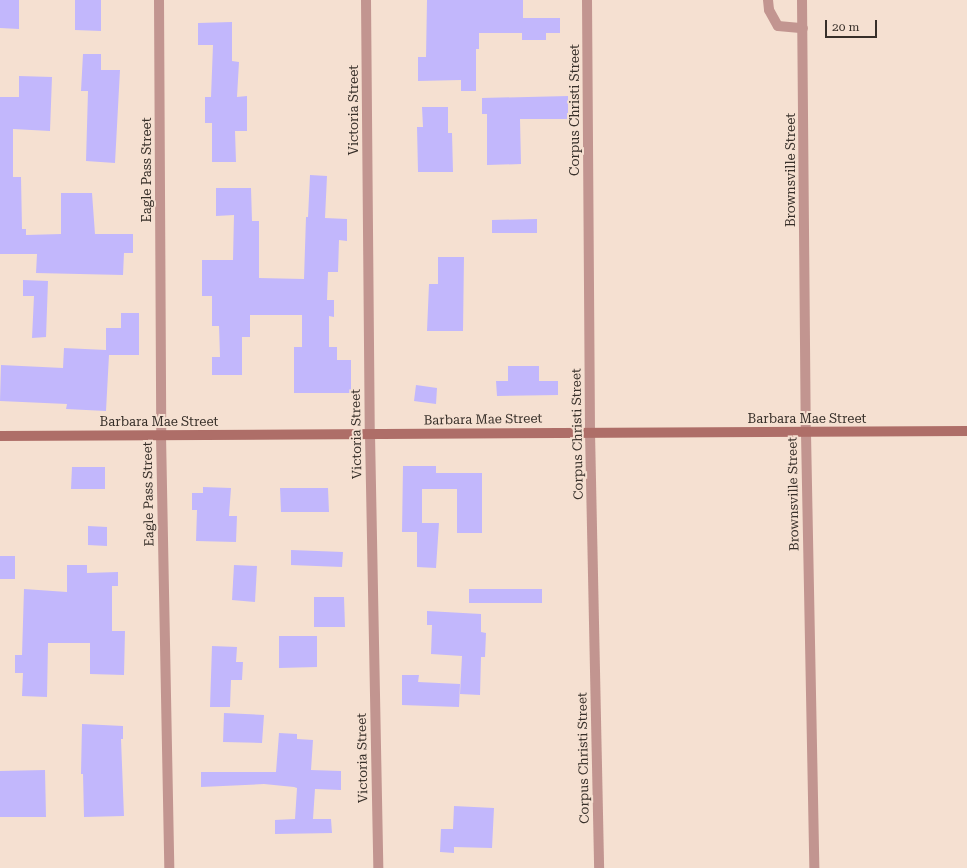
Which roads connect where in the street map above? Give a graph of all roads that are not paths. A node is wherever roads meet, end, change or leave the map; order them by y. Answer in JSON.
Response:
{"nodes":[{"id":1,"x":159,"y":0,"type":"edge"},
{"id":2,"x":366,"y":0,"type":"edge"},
{"id":3,"x":587,"y":0,"type":"edge"},
{"id":4,"x":768,"y":0,"type":"edge"},
{"id":5,"x":802,"y":0,"type":"edge"},
{"id":6,"x":802,"y":28,"type":"junction"},
{"id":7,"x":967,"y":431,"type":"edge"},
{"id":8,"x":590,"y":432,"type":"junction"},
{"id":9,"x":806,"y":433,"type":"junction"},
{"id":10,"x":370,"y":434,"type":"junction"},
{"id":11,"x":0,"y":436,"type":"edge"},
{"id":12,"x":161,"y":436,"type":"junction"},
{"id":13,"x":168,"y":868,"type":"edge"},
{"id":14,"x":378,"y":868,"type":"edge"},
{"id":15,"x":599,"y":868,"type":"edge"},
{"id":16,"x":814,"y":868,"type":"edge"}],
"edges":[{"from":1,"to":12,"type":"street","name":"Eagle Pass Street"},
{"from":2,"to":10,"type":"street","name":"Victoria Street"},
{"from":3,"to":8,"type":"street","name":"Corpus Christi Street"},
{"from":4,"to":6,"type":"street"},
{"from":5,"to":6,"type":"street","name":"Brownsville Street"},
{"from":6,"to":9,"type":"street","name":"Brownsville Street"},
{"from":7,"to":9,"type":"street","name":"Barbara Mae Street"},
{"from":8,"to":9,"type":"street","name":"Barbara Mae Street"},
{"from":8,"to":10,"type":"street","name":"Barbara Mae Street"},
{"from":8,"to":15,"type":"street","name":"Corpus Christi Street"},
{"from":9,"to":16,"type":"street","name":"Brownsville Street"},
{"from":10,"to":12,"type":"street","name":"Barbara Mae Street"},
{"from":10,"to":14,"type":"street","name":"Victoria Street"},
{"from":11,"to":12,"type":"street","name":"Barbara Mae Street"},
{"from":12,"to":13,"type":"street","name":"Eagle Pass Street"}]}
